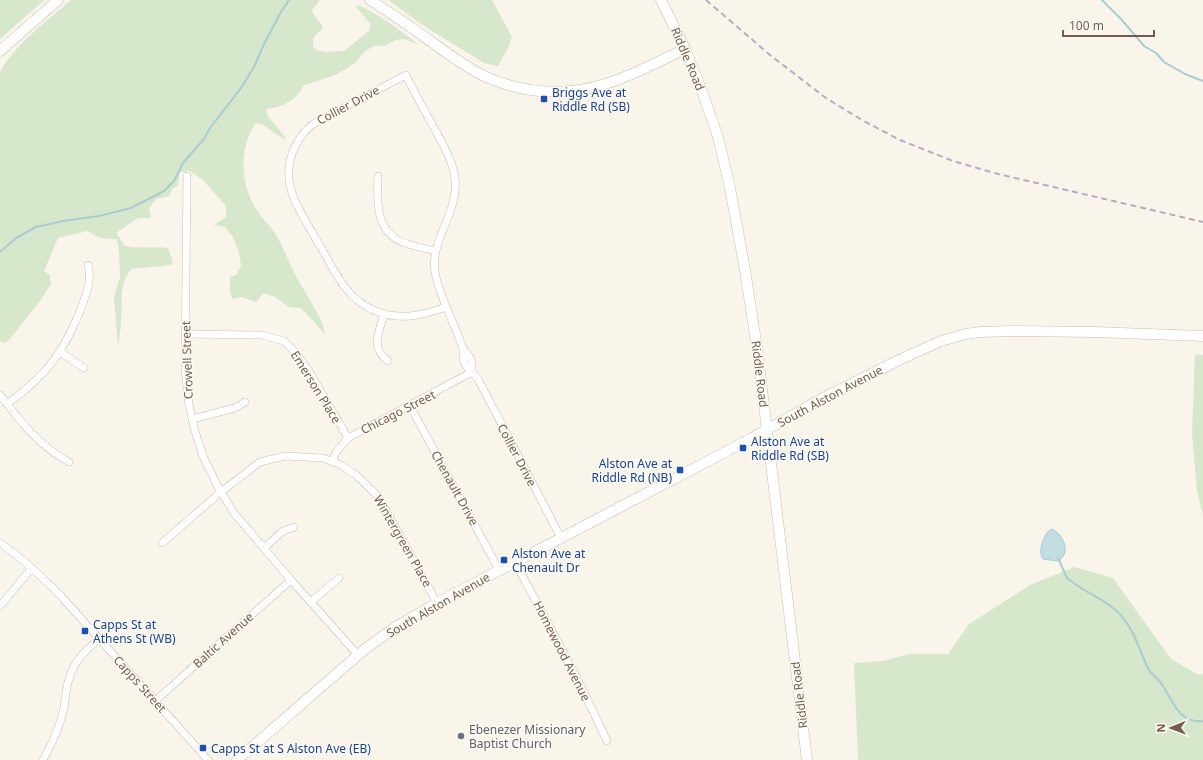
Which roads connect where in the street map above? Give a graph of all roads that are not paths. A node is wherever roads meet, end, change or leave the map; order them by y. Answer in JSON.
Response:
{"nodes":[{"id":1,"x":58,"y":0,"type":"edge"},
{"id":2,"x":370,"y":0,"type":"edge"},
{"id":3,"x":661,"y":0,"type":"edge"},
{"id":4,"x":685,"y":49,"type":"junction"},
{"id":5,"x":0,"y":51,"type":"edge"},
{"id":6,"x":187,"y":176,"type":"dead end"},
{"id":7,"x":378,"y":176,"type":"dead end"},
{"id":8,"x":436,"y":251,"type":"junction"},
{"id":9,"x":88,"y":265,"type":"dead end"},
{"id":10,"x":446,"y":307,"type":"junction"},
{"id":11,"x":384,"y":314,"type":"junction"},
{"id":12,"x":185,"y":334,"type":"junction"},
{"id":13,"x":1203,"y":336,"type":"edge"},
{"id":14,"x":60,"y":352,"type":"junction"},
{"id":15,"x":388,"y":361,"type":"dead end"},
{"id":16,"x":84,"y":368,"type":"dead end"},
{"id":17,"x":472,"y":372,"type":"junction"},
{"id":18,"x":0,"y":395,"type":"edge"},
{"id":19,"x":245,"y":402,"type":"dead end"},
{"id":20,"x":7,"y":404,"type":"junction"},
{"id":21,"x":410,"y":406,"type":"junction"},
{"id":22,"x":192,"y":418,"type":"junction"},
{"id":23,"x":767,"y":429,"type":"junction"},
{"id":24,"x":348,"y":438,"type":"junction"},
{"id":25,"x":332,"y":460,"type":"junction"},
{"id":26,"x":69,"y":462,"type":"dead end"},
{"id":27,"x":221,"y":492,"type":"junction"},
{"id":28,"x":294,"y":527,"type":"dead end"},
{"id":29,"x":560,"y":538,"type":"junction"},
{"id":30,"x":0,"y":543,"type":"edge"},
{"id":31,"x":162,"y":543,"type":"dead end"},
{"id":32,"x":264,"y":548,"type":"junction"},
{"id":33,"x":515,"y":562,"type":"junction"},
{"id":34,"x":32,"y":568,"type":"junction"},
{"id":35,"x":499,"y":570,"type":"junction"},
{"id":36,"x":339,"y":578,"type":"dead end"},
{"id":37,"x":291,"y":580,"type":"junction"},
{"id":38,"x":311,"y":602,"type":"junction"},
{"id":39,"x":437,"y":603,"type":"junction"},
{"id":40,"x":0,"y":606,"type":"edge"},
{"id":41,"x":99,"y":639,"type":"junction"},
{"id":42,"x":358,"y":655,"type":"junction"},
{"id":43,"x":155,"y":701,"type":"junction"},
{"id":44,"x":607,"y":741,"type":"dead end"},
{"id":45,"x":43,"y":760,"type":"edge"},
{"id":46,"x":208,"y":760,"type":"edge"},
{"id":47,"x":237,"y":760,"type":"edge"},
{"id":48,"x":807,"y":760,"type":"edge"}],
"edges":[{"from":1,"to":5,"type":"street"},
{"from":2,"to":4,"type":"street"},
{"from":3,"to":4,"type":"street","name":"Riddle Road"},
{"from":4,"to":23,"type":"street","name":"Riddle Road"},
{"from":6,"to":12,"type":"street","name":"Crowell Street"},
{"from":7,"to":8,"type":"street"},
{"from":8,"to":10,"type":"street","name":"Collier Drive"},
{"from":8,"to":11,"type":"street","name":"Collier Drive"},
{"from":9,"to":14,"type":"street"},
{"from":10,"to":11,"type":"street","name":"Collier Drive"},
{"from":10,"to":17,"type":"street","name":"Collier Drive"},
{"from":11,"to":15,"type":"street"},
{"from":12,"to":22,"type":"street","name":"Crowell Street"},
{"from":12,"to":24,"type":"street","name":"Emerson Place"},
{"from":13,"to":23,"type":"street","name":"South Alston Avenue"},
{"from":14,"to":16,"type":"street"},
{"from":14,"to":20,"type":"street"},
{"from":17,"to":21,"type":"street","name":"Chicago Street"},
{"from":17,"to":29,"type":"street","name":"Collier Drive"},
{"from":18,"to":20,"type":"street"},
{"from":19,"to":22,"type":"street"},
{"from":20,"to":26,"type":"street"},
{"from":21,"to":24,"type":"street","name":"Chicago Street"},
{"from":21,"to":35,"type":"street","name":"Chenault Drive"},
{"from":22,"to":27,"type":"street","name":"Crowell Street"},
{"from":23,"to":29,"type":"street","name":"South Alston Avenue"},
{"from":23,"to":48,"type":"street","name":"Riddle Road"},
{"from":24,"to":25,"type":"street","name":"Chicago Street"},
{"from":25,"to":27,"type":"street","name":"Wintergreen Place"},
{"from":25,"to":39,"type":"street","name":"Wintergreen Place"},
{"from":27,"to":31,"type":"street","name":"Wintergreen Place"},
{"from":27,"to":32,"type":"street","name":"Crowell Street"},
{"from":28,"to":32,"type":"street"},
{"from":29,"to":33,"type":"street","name":"South Alston Avenue"},
{"from":30,"to":34,"type":"street","name":"Capps Street"},
{"from":32,"to":37,"type":"street","name":"Crowell Street"},
{"from":33,"to":35,"type":"street","name":"South Alston Avenue"},
{"from":33,"to":44,"type":"street","name":"Homewood Avenue"},
{"from":34,"to":40,"type":"street"},
{"from":34,"to":41,"type":"street","name":"Capps Street"},
{"from":35,"to":39,"type":"street","name":"South Alston Avenue"},
{"from":36,"to":38,"type":"street"},
{"from":37,"to":38,"type":"street","name":"Crowell Street"},
{"from":37,"to":43,"type":"street","name":"Baltic Avenue"},
{"from":38,"to":42,"type":"street","name":"Crowell Street"},
{"from":39,"to":42,"type":"street","name":"South Alston Avenue"},
{"from":41,"to":43,"type":"street","name":"Capps Street"},
{"from":41,"to":45,"type":"street"},
{"from":42,"to":47,"type":"street","name":"South Alston Avenue"},
{"from":43,"to":46,"type":"street","name":"Capps Street"}]}
